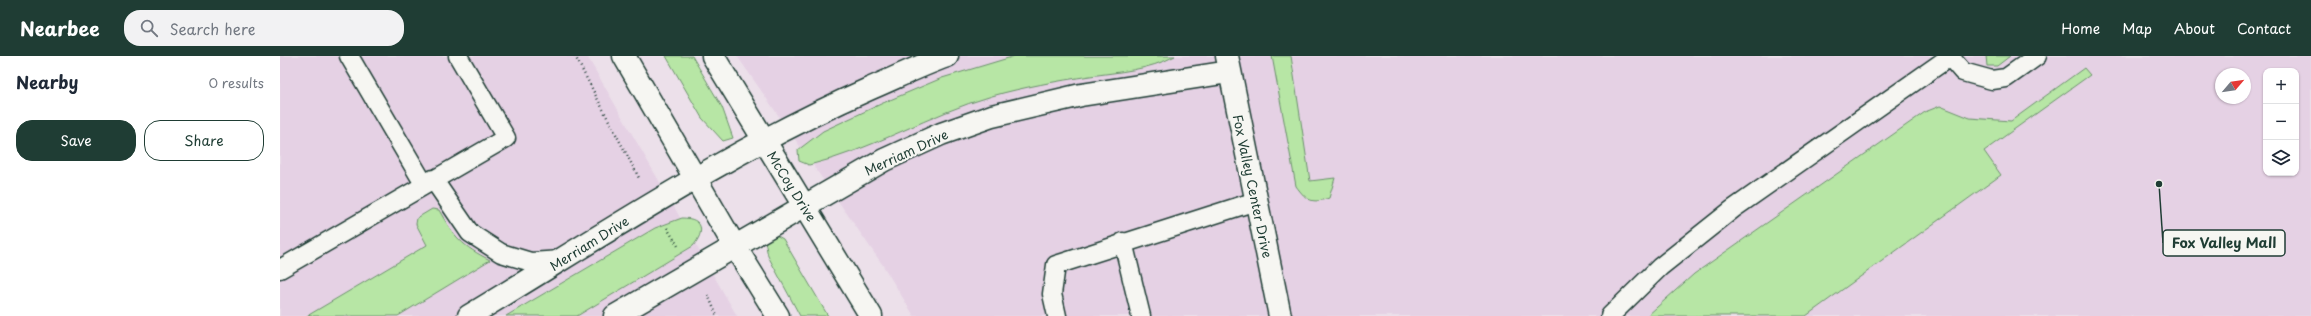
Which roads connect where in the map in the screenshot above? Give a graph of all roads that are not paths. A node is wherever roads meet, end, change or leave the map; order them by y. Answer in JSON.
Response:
{"nodes":[{"id":1,"x":349,"y":56,"type":"edge"},
{"id":2,"x":458,"y":56,"type":"edge"},
{"id":3,"x":624,"y":56,"type":"edge"},
{"id":4,"x":713,"y":56,"type":"edge"},
{"id":5,"x":947,"y":56,"type":"edge"},
{"id":6,"x":1951,"y":56,"type":"edge"},
{"id":7,"x":2037,"y":56,"type":"edge"},
{"id":8,"x":1228,"y":64,"type":"edge"},
{"id":9,"x":763,"y":140,"type":"junction"},
{"id":10,"x":695,"y":178,"type":"junction"},
{"id":11,"x":429,"y":181,"type":"junction"},
{"id":12,"x":1256,"y":201,"type":"junction"},
{"id":13,"x":804,"y":206,"type":"junction"},
{"id":14,"x":1123,"y":242,"type":"junction"},
{"id":15,"x":734,"y":245,"type":"junction"},
{"id":16,"x":562,"y":260,"type":"junction"},
{"id":17,"x":280,"y":269,"type":"edge"},
{"id":18,"x":469,"y":316,"type":"edge"},
{"id":19,"x":615,"y":316,"type":"edge"},
{"id":20,"x":778,"y":316,"type":"edge"},
{"id":21,"x":871,"y":316,"type":"edge"},
{"id":22,"x":1057,"y":316,"type":"edge"},
{"id":23,"x":1141,"y":316,"type":"edge"},
{"id":24,"x":1280,"y":316,"type":"edge"},
{"id":25,"x":1610,"y":316,"type":"edge"}],
"edges":[{"from":1,"to":11,"type":"lane"},
{"from":2,"to":11,"type":"lane"},
{"from":3,"to":10,"type":"street"},
{"from":4,"to":9,"type":"street","name":"McCoy Drive"},
{"from":5,"to":9,"type":"street","name":"Merriam Drive"},
{"from":6,"to":7,"type":"lane"},
{"from":6,"to":25,"type":"lane"},
{"from":8,"to":12,"type":"street","name":"Fox Valley Center Drive"},
{"from":8,"to":13,"type":"street","name":"Merriam Drive"},
{"from":9,"to":10,"type":"street","name":"Merriam Drive"},
{"from":9,"to":13,"type":"street","name":"McCoy Drive"},
{"from":10,"to":15,"type":"street"},
{"from":10,"to":16,"type":"street","name":"Merriam Drive"},
{"from":11,"to":16,"type":"lane"},
{"from":11,"to":17,"type":"lane"},
{"from":12,"to":14,"type":"lane"},
{"from":12,"to":24,"type":"street","name":"Fox Valley Center Drive"},
{"from":13,"to":15,"type":"street","name":"Merriam Drive"},
{"from":13,"to":21,"type":"street","name":"McCoy Drive"},
{"from":14,"to":22,"type":"lane"},
{"from":14,"to":23,"type":"lane"},
{"from":15,"to":19,"type":"street","name":"Merriam Drive"},
{"from":15,"to":20,"type":"street"},
{"from":16,"to":18,"type":"street","name":"Merriam Drive"}]}
